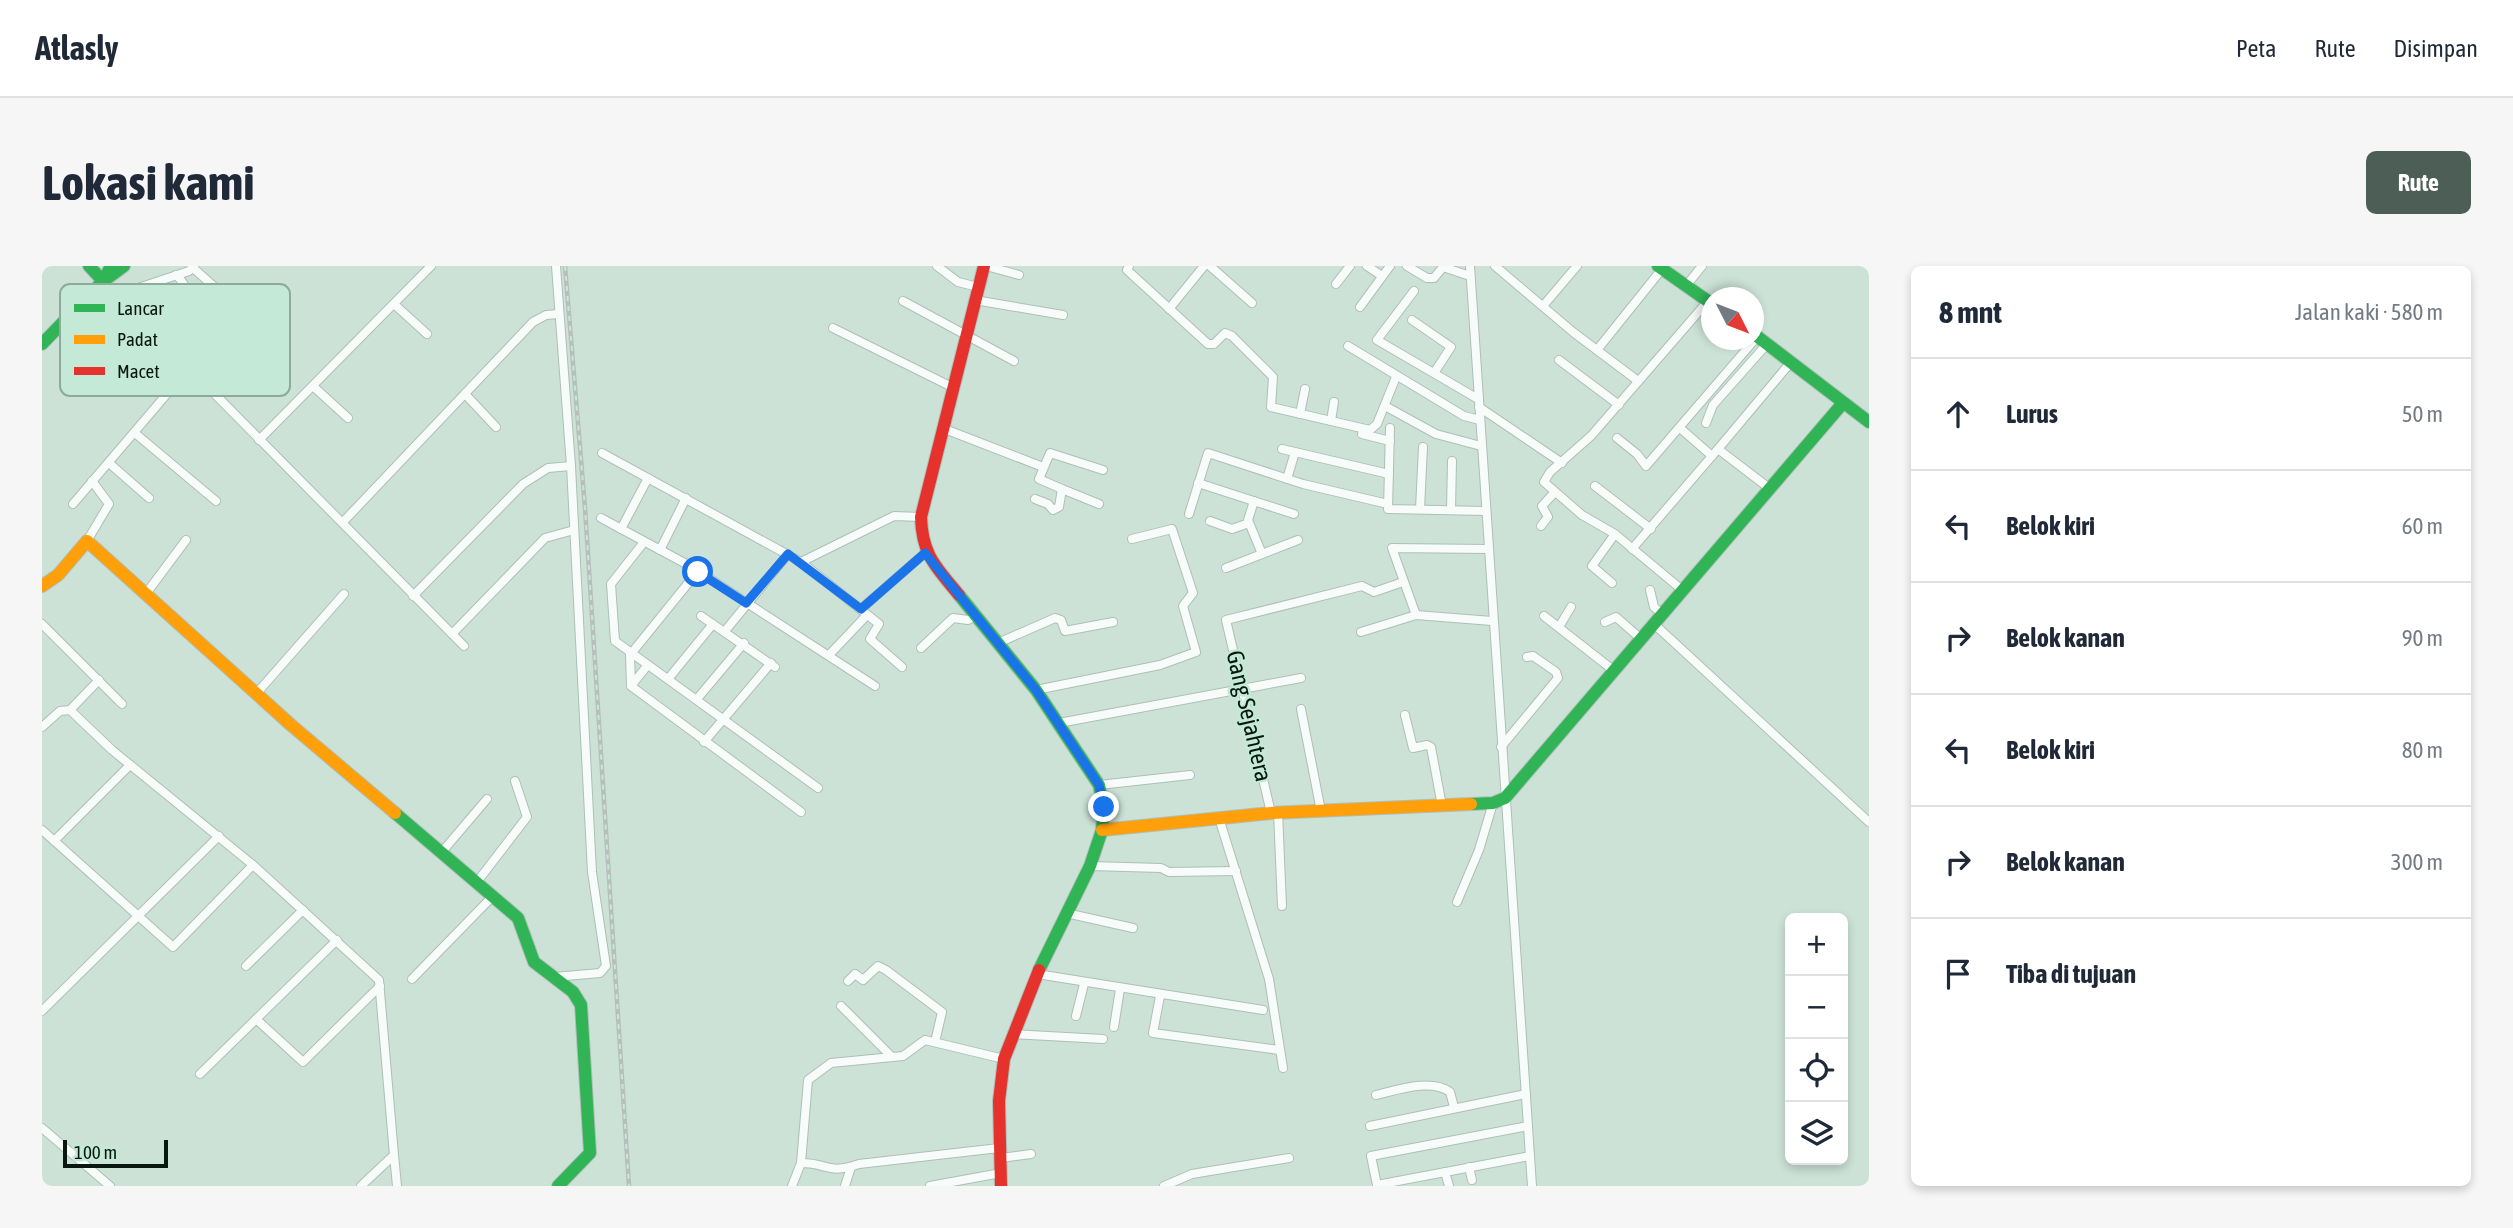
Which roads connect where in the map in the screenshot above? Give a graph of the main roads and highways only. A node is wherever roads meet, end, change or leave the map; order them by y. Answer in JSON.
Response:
{"nodes":[{"id":1,"x":89,"y":266,"type":"edge"},
{"id":2,"x":111,"y":266,"type":"edge"},
{"id":3,"x":124,"y":266,"type":"edge"},
{"id":4,"x":985,"y":266,"type":"edge"},
{"id":5,"x":1660,"y":267,"type":"edge"},
{"id":6,"x":103,"y":281,"type":"junction"},
{"id":7,"x":100,"y":284,"type":"edge"},
{"id":8,"x":1701,"y":296,"type":"edge"},
{"id":9,"x":60,"y":325,"type":"edge"},
{"id":10,"x":1764,"y":342,"type":"edge"},
{"id":11,"x":42,"y":344,"type":"edge"},
{"id":12,"x":1843,"y":403,"type":"junction"},
{"id":13,"x":1869,"y":422,"type":"edge"},
{"id":14,"x":42,"y":586,"type":"edge"},
{"id":15,"x":1102,"y":830,"type":"junction"},
{"id":16,"x":1001,"y":1180,"type":"edge"},
{"id":17,"x":558,"y":1186,"type":"edge"}],
"edges":[{"from":1,"to":6,"type":"main road"},
{"from":2,"to":6,"type":"main road"},
{"from":3,"to":6,"type":"main road"},
{"from":4,"to":15,"type":"main road"},
{"from":5,"to":8,"type":"main road"},
{"from":6,"to":7,"type":"main road"},
{"from":9,"to":11,"type":"main road"},
{"from":10,"to":12,"type":"main road"},
{"from":12,"to":13,"type":"main road"},
{"from":12,"to":15,"type":"main road"},
{"from":14,"to":17,"type":"main road"},
{"from":15,"to":16,"type":"main road"}]}
